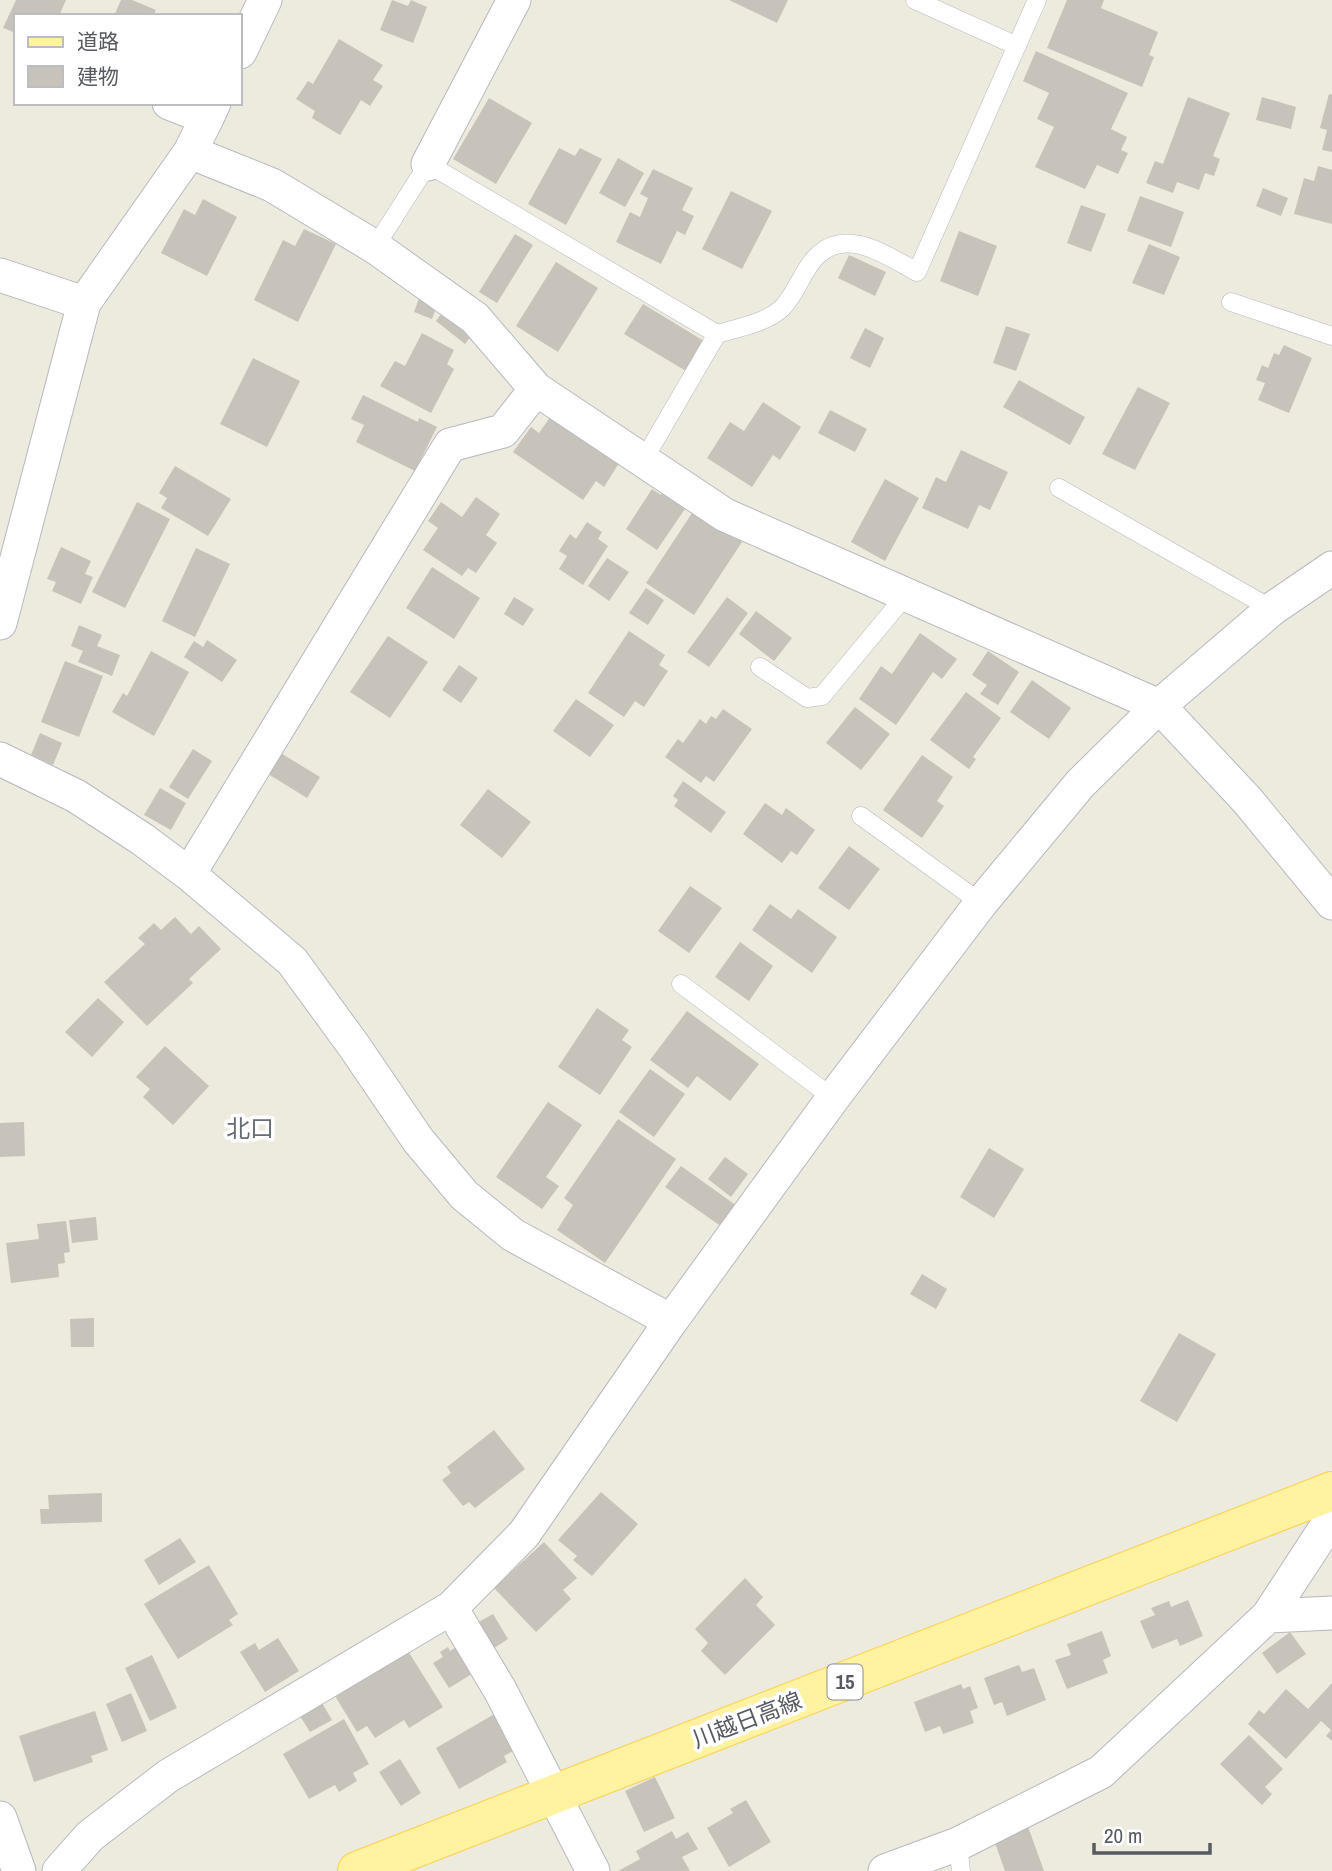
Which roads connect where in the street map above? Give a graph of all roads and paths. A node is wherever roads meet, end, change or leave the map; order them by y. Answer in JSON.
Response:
{"nodes":[{"id":1,"x":265,"y":0,"type":"edge"},
{"id":2,"x":514,"y":0,"type":"edge"},
{"id":3,"x":915,"y":0,"type":"edge"},
{"id":4,"x":1037,"y":0,"type":"edge"},
{"id":5,"x":1017,"y":46,"type":"junction"},
{"id":6,"x":242,"y":48,"type":"edge"},
{"id":7,"x":180,"y":105,"type":"edge"},
{"id":8,"x":211,"y":111,"type":"edge"},
{"id":9,"x":190,"y":152,"type":"junction"},
{"id":10,"x":428,"y":164,"type":"junction"},
{"id":11,"x":375,"y":247,"type":"junction"},
{"id":12,"x":0,"y":275,"type":"edge"},
{"id":13,"x":1231,"y":302,"type":"dead end"},
{"id":14,"x":84,"y":303,"type":"junction"},
{"id":15,"x":717,"y":334,"type":"junction"},
{"id":16,"x":1332,"y":337,"type":"edge"},
{"id":17,"x":536,"y":389,"type":"junction"},
{"id":18,"x":643,"y":461,"type":"junction"},
{"id":19,"x":1059,"y":488,"type":"dead end"},
{"id":20,"x":1332,"y":568,"type":"edge"},
{"id":21,"x":906,"y":595,"type":"junction"},
{"id":22,"x":1272,"y":609,"type":"junction"},
{"id":23,"x":2,"y":611,"type":"edge"},
{"id":24,"x":760,"y":667,"type":"dead end"},
{"id":25,"x":1158,"y":706,"type":"junction"},
{"id":26,"x":0,"y":759,"type":"edge"},
{"id":27,"x":861,"y":816,"type":"dead end"},
{"id":28,"x":189,"y":874,"type":"junction"},
{"id":29,"x":981,"y":903,"type":"junction"},
{"id":30,"x":1332,"y":903,"type":"edge"},
{"id":31,"x":681,"y":984,"type":"dead end"},
{"id":32,"x":833,"y":1098,"type":"junction"},
{"id":33,"x":671,"y":1321,"type":"junction"},
{"id":34,"x":1332,"y":1491,"type":"edge"},
{"id":35,"x":1332,"y":1518,"type":"edge"},
{"id":36,"x":451,"y":1608,"type":"junction"},
{"id":37,"x":1332,"y":1613,"type":"edge"},
{"id":38,"x":1268,"y":1616,"type":"junction"},
{"id":39,"x":553,"y":1796,"type":"junction"},
{"id":40,"x":0,"y":1818,"type":"edge"},
{"id":41,"x":960,"y":1857,"type":"edge"},
{"id":42,"x":19,"y":1871,"type":"edge"},
{"id":43,"x":59,"y":1871,"type":"edge"},
{"id":44,"x":359,"y":1871,"type":"edge"},
{"id":45,"x":593,"y":1871,"type":"edge"},
{"id":46,"x":885,"y":1871,"type":"edge"}],
"edges":[{"from":1,"to":6,"type":"street"},
{"from":2,"to":10,"type":"street"},
{"from":3,"to":5,"type":"lane"},
{"from":4,"to":5,"type":"lane"},
{"from":5,"to":15,"type":"lane"},
{"from":7,"to":8,"type":"street"},
{"from":8,"to":9,"type":"street"},
{"from":9,"to":11,"type":"street"},
{"from":9,"to":14,"type":"street"},
{"from":10,"to":11,"type":"lane"},
{"from":10,"to":15,"type":"lane"},
{"from":11,"to":17,"type":"street"},
{"from":12,"to":14,"type":"street"},
{"from":13,"to":16,"type":"lane"},
{"from":14,"to":23,"type":"street"},
{"from":15,"to":18,"type":"lane"},
{"from":17,"to":18,"type":"street"},
{"from":17,"to":28,"type":"street"},
{"from":18,"to":21,"type":"street"},
{"from":19,"to":22,"type":"lane"},
{"from":20,"to":22,"type":"street"},
{"from":21,"to":24,"type":"lane"},
{"from":21,"to":25,"type":"street"},
{"from":22,"to":25,"type":"street"},
{"from":25,"to":29,"type":"street"},
{"from":25,"to":30,"type":"street"},
{"from":26,"to":28,"type":"street"},
{"from":27,"to":29,"type":"lane"},
{"from":28,"to":33,"type":"street"},
{"from":29,"to":32,"type":"street"},
{"from":31,"to":32,"type":"lane"},
{"from":32,"to":33,"type":"street"},
{"from":33,"to":36,"type":"street"},
{"from":34,"to":39,"type":"main road","name":"川越日高線","number":"15"},
{"from":35,"to":38,"type":"street"},
{"from":36,"to":39,"type":"street"},
{"from":36,"to":43,"type":"street"},
{"from":37,"to":38,"type":"street"},
{"from":38,"to":41,"type":"street"},
{"from":39,"to":44,"type":"main road","name":"川越日高線","number":"15"},
{"from":39,"to":45,"type":"street"},
{"from":40,"to":42,"type":"street"},
{"from":41,"to":46,"type":"street"}]}
